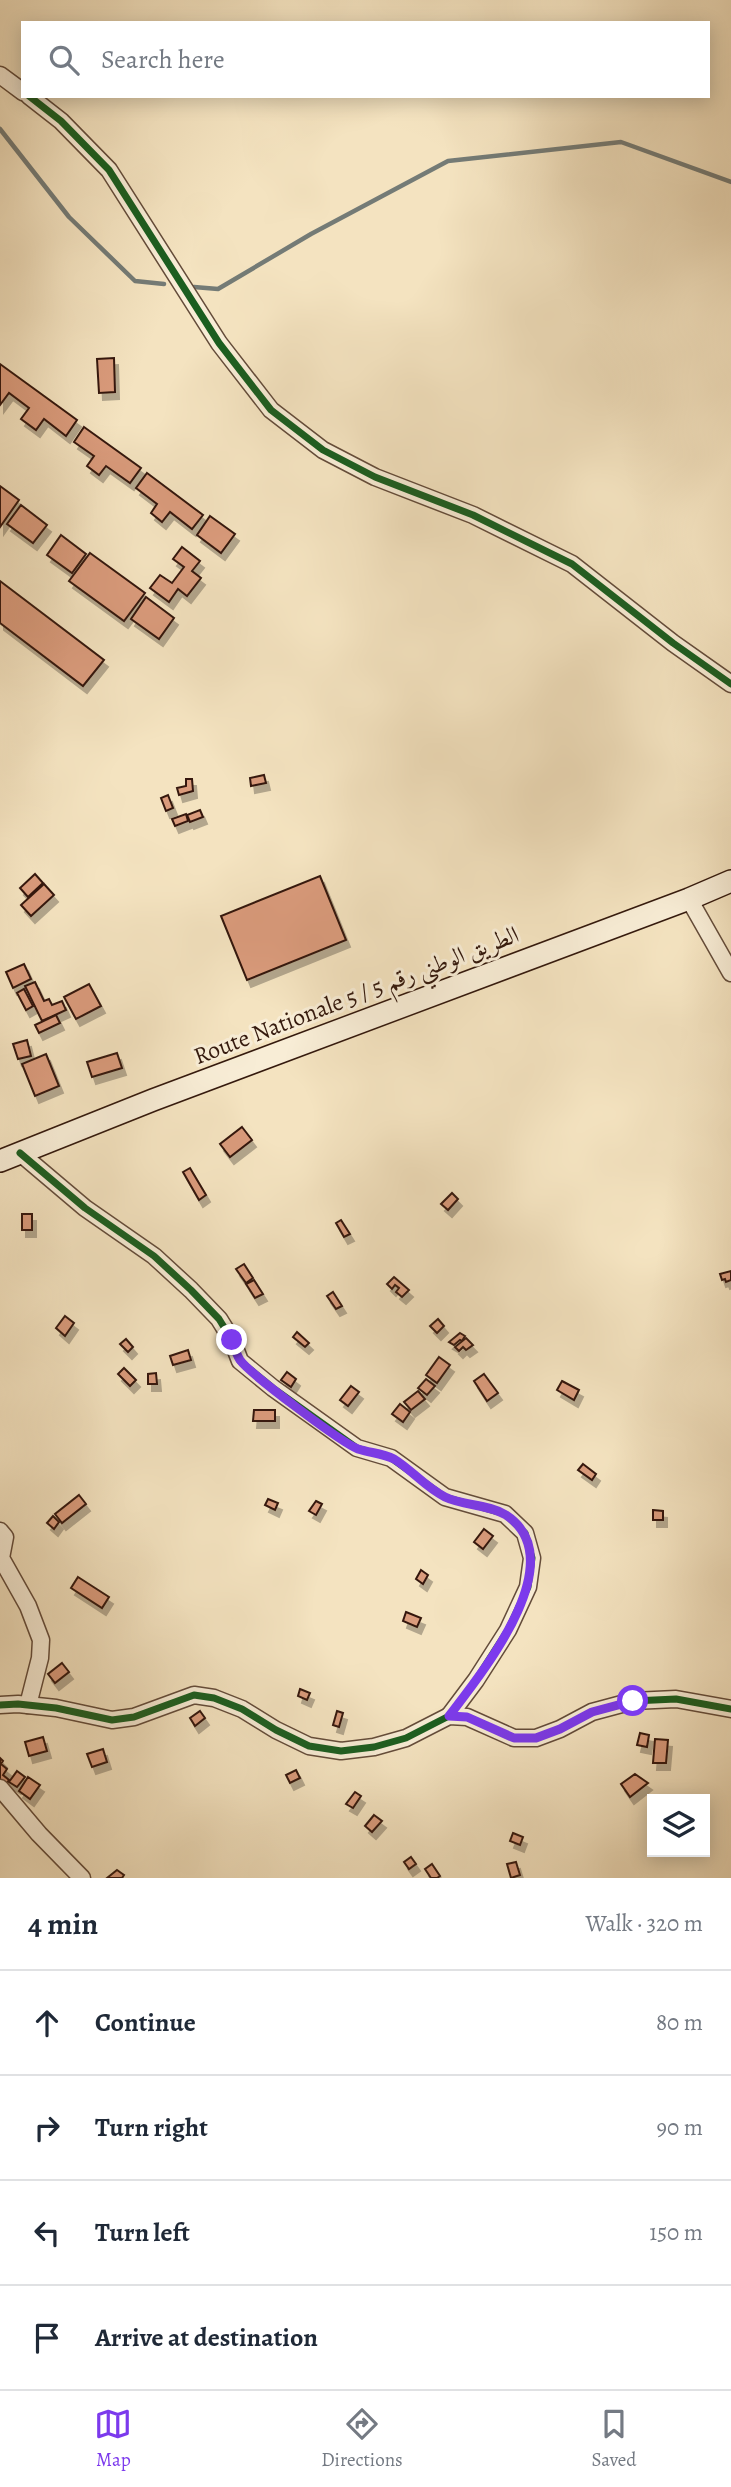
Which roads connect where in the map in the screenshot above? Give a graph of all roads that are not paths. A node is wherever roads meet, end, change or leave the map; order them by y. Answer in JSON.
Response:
{"nodes":[{"id":1,"x":0,"y":75,"type":"edge"},
{"id":2,"x":21,"y":91,"type":"edge"},
{"id":3,"x":32,"y":98,"type":"edge"},
{"id":4,"x":731,"y":684,"type":"edge"},
{"id":5,"x":731,"y":881,"type":"edge"},
{"id":6,"x":689,"y":899,"type":"junction"},
{"id":7,"x":731,"y":973,"type":"edge"},
{"id":8,"x":10,"y":1157,"type":"edge"},
{"id":9,"x":0,"y":1531,"type":"edge"},
{"id":10,"x":0,"y":1705,"type":"edge"},
{"id":11,"x":28,"y":1705,"type":"junction"},
{"id":12,"x":731,"y":1709,"type":"edge"},
{"id":13,"x":449,"y":1716,"type":"junction"},
{"id":14,"x":0,"y":1788,"type":"edge"},
{"id":15,"x":82,"y":1878,"type":"edge"}],
"edges":[{"from":1,"to":2,"type":"street"},
{"from":3,"to":4,"type":"street"},
{"from":5,"to":6,"type":"main road","name":"Route Nationale 5 / الطريق الوطني رقم 5"},
{"from":6,"to":7,"type":"street"},
{"from":6,"to":8,"type":"main road","name":"Route Nationale 5 / الطريق الوطني رقم 5"},
{"from":8,"to":13,"type":"street"},
{"from":9,"to":11,"type":"street"},
{"from":10,"to":11,"type":"street"},
{"from":11,"to":13,"type":"street"},
{"from":12,"to":13,"type":"street"},
{"from":14,"to":15,"type":"street"}]}
